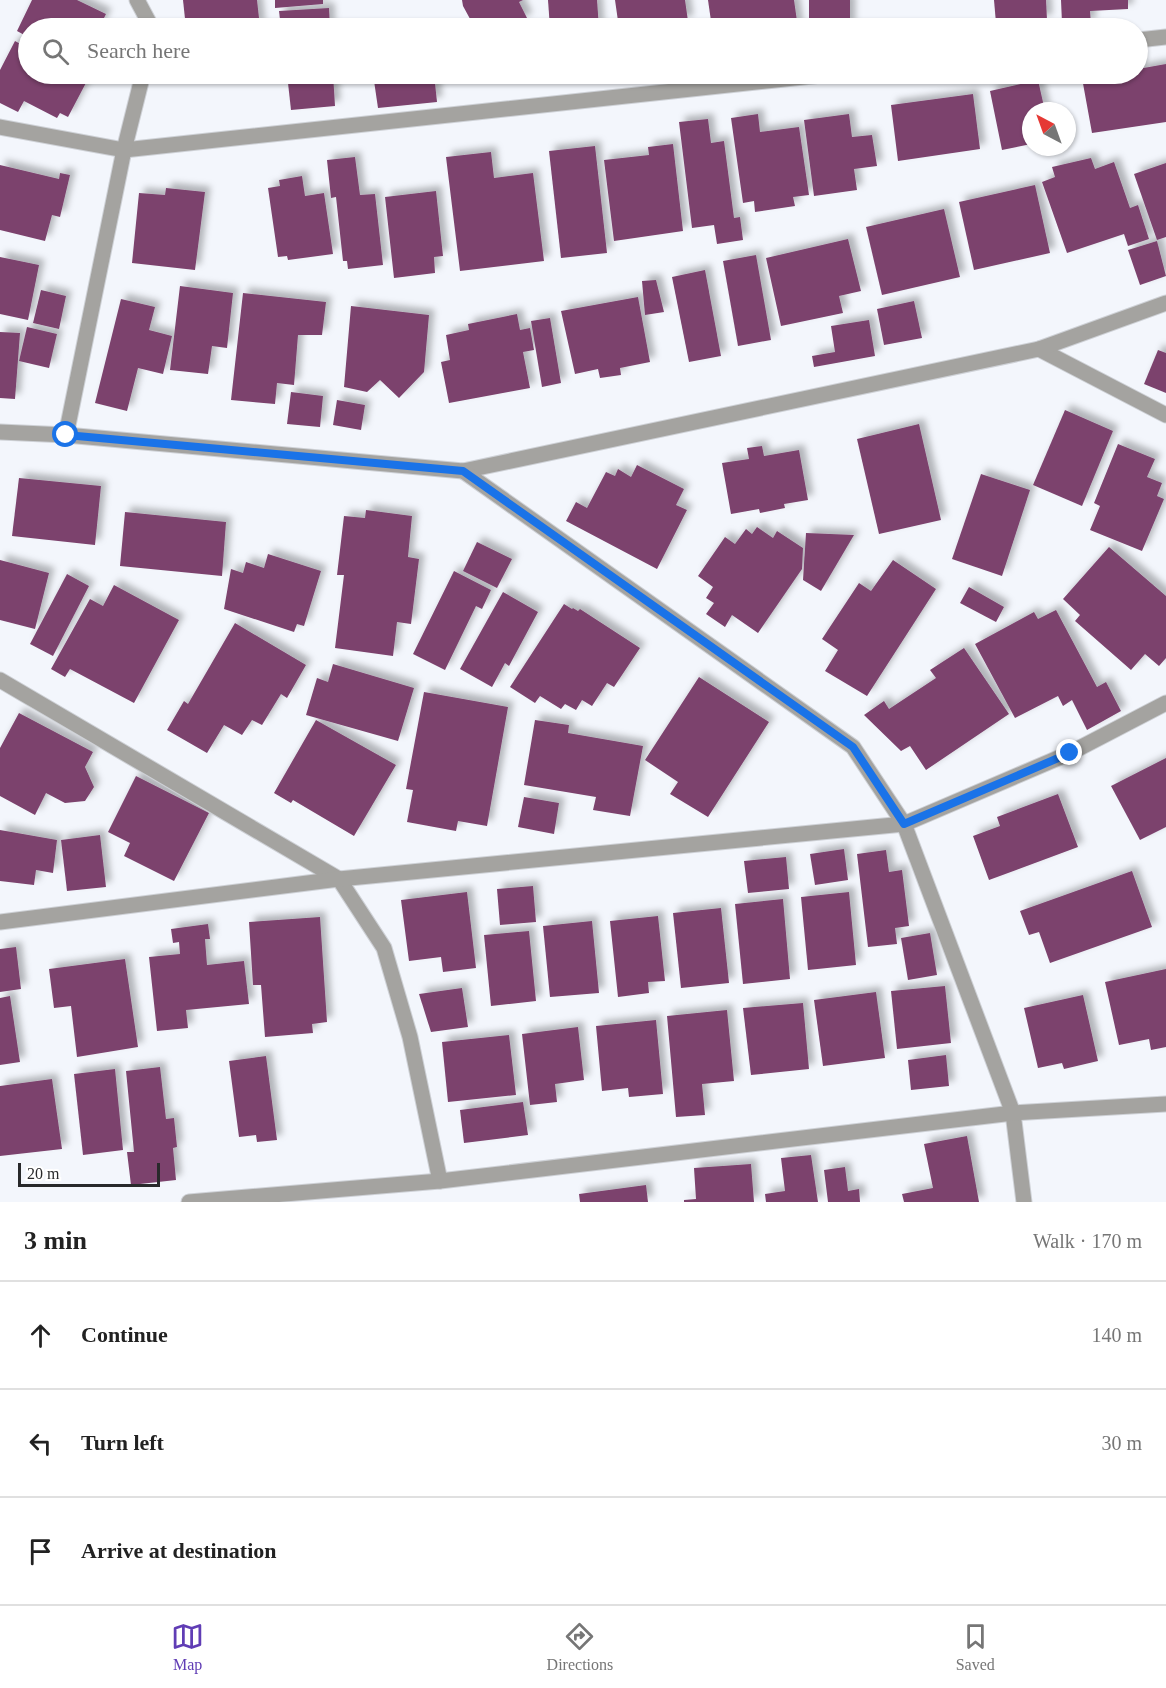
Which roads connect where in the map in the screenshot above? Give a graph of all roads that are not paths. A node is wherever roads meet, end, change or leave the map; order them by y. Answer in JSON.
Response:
{"nodes":[{"id":1,"x":137,"y":0,"type":"edge"},
{"id":2,"x":147,"y":18,"type":"edge"},
{"id":3,"x":1166,"y":37,"type":"edge"},
{"id":4,"x":1148,"y":39,"type":"edge"},
{"id":5,"x":140,"y":84,"type":"edge"},
{"id":6,"x":738,"y":84,"type":"edge"},
{"id":7,"x":0,"y":127,"type":"edge"},
{"id":8,"x":124,"y":150,"type":"junction"},
{"id":9,"x":1166,"y":303,"type":"edge"},
{"id":10,"x":1039,"y":349,"type":"junction"},
{"id":11,"x":1166,"y":415,"type":"edge"},
{"id":12,"x":0,"y":432,"type":"edge"},
{"id":13,"x":66,"y":435,"type":"junction"},
{"id":14,"x":463,"y":471,"type":"junction"},
{"id":15,"x":0,"y":680,"type":"edge"},
{"id":16,"x":1166,"y":703,"type":"edge"},
{"id":17,"x":904,"y":824,"type":"junction"},
{"id":18,"x":339,"y":879,"type":"junction"},
{"id":19,"x":0,"y":922,"type":"edge"},
{"id":20,"x":1166,"y":1104,"type":"edge"},
{"id":21,"x":1013,"y":1113,"type":"junction"},
{"id":22,"x":440,"y":1181,"type":"junction"},
{"id":23,"x":189,"y":1202,"type":"edge"},
{"id":24,"x":1024,"y":1202,"type":"edge"}],
"edges":[{"from":1,"to":2,"type":"street"},
{"from":3,"to":4,"type":"street"},
{"from":5,"to":8,"type":"street"},
{"from":6,"to":8,"type":"street"},
{"from":7,"to":8,"type":"street"},
{"from":8,"to":13,"type":"street"},
{"from":9,"to":10,"type":"street"},
{"from":10,"to":11,"type":"street"},
{"from":10,"to":14,"type":"street"},
{"from":12,"to":13,"type":"street"},
{"from":13,"to":14,"type":"street"},
{"from":14,"to":17,"type":"street"},
{"from":15,"to":18,"type":"street"},
{"from":16,"to":17,"type":"street"},
{"from":17,"to":18,"type":"street"},
{"from":17,"to":21,"type":"street"},
{"from":18,"to":19,"type":"street"},
{"from":18,"to":22,"type":"street"},
{"from":20,"to":21,"type":"street"},
{"from":21,"to":22,"type":"street"},
{"from":21,"to":24,"type":"street"},
{"from":22,"to":23,"type":"street"}]}
